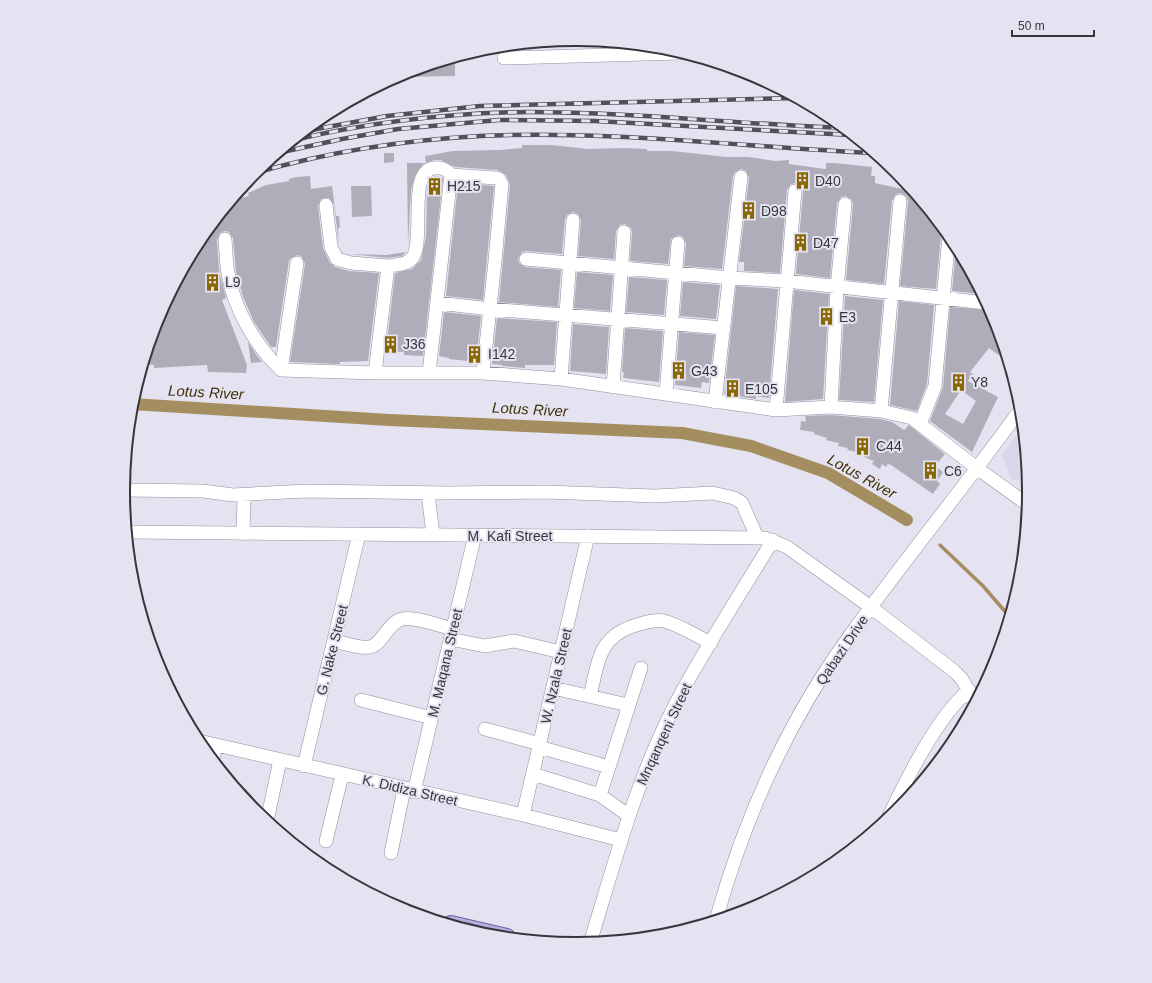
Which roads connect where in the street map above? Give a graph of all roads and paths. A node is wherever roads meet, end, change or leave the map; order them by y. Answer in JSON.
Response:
{"nodes":[{"id":1,"x":651,"y":53,"type":"edge"},
{"id":2,"x":504,"y":58,"type":"dead end"},
{"id":3,"x":450,"y":175,"type":"junction"},
{"id":4,"x":741,"y":177,"type":"dead end"},
{"id":5,"x":795,"y":191,"type":"dead end"},
{"id":6,"x":900,"y":201,"type":"dead end"},
{"id":7,"x":846,"y":204,"type":"dead end"},
{"id":8,"x":326,"y":205,"type":"dead end"},
{"id":9,"x":573,"y":220,"type":"dead end"},
{"id":10,"x":624,"y":232,"type":"dead end"},
{"id":11,"x":225,"y":239,"type":"dead end"},
{"id":12,"x":678,"y":243,"type":"dead end"},
{"id":13,"x":948,"y":247,"type":"edge"},
{"id":14,"x":526,"y":260,"type":"dead end"},
{"id":15,"x":296,"y":264,"type":"dead end"},
{"id":16,"x":570,"y":265,"type":"junction"},
{"id":17,"x":388,"y":266,"type":"junction"},
{"id":18,"x":622,"y":268,"type":"junction"},
{"id":19,"x":675,"y":272,"type":"junction"},
{"id":20,"x":730,"y":278,"type":"junction"},
{"id":21,"x":786,"y":281,"type":"junction"},
{"id":22,"x":837,"y":288,"type":"junction"},
{"id":23,"x":892,"y":292,"type":"junction"},
{"id":24,"x":943,"y":297,"type":"junction"},
{"id":25,"x":980,"y":302,"type":"edge"},
{"id":26,"x":438,"y":303,"type":"junction"},
{"id":27,"x":490,"y":309,"type":"junction"},
{"id":28,"x":566,"y":315,"type":"junction"},
{"id":29,"x":618,"y":318,"type":"junction"},
{"id":30,"x":671,"y":323,"type":"junction"},
{"id":31,"x":724,"y":328,"type":"junction"},
{"id":32,"x":281,"y":370,"type":"junction"},
{"id":33,"x":483,"y":373,"type":"junction"},
{"id":34,"x":375,"y":374,"type":"junction"},
{"id":35,"x":429,"y":374,"type":"junction"},
{"id":36,"x":561,"y":379,"type":"junction"},
{"id":37,"x":613,"y":387,"type":"junction"},
{"id":38,"x":666,"y":394,"type":"junction"},
{"id":39,"x":715,"y":402,"type":"junction"},
{"id":40,"x":831,"y":407,"type":"junction"},
{"id":41,"x":776,"y":410,"type":"junction"},
{"id":42,"x":881,"y":411,"type":"junction"},
{"id":43,"x":1015,"y":417,"type":"edge"},
{"id":44,"x":920,"y":424,"type":"junction"},
{"id":45,"x":978,"y":469,"type":"junction"},
{"id":46,"x":130,"y":490,"type":"edge"},
{"id":47,"x":428,"y":493,"type":"junction"},
{"id":48,"x":244,"y":495,"type":"junction"},
{"id":49,"x":1022,"y":500,"type":"edge"},
{"id":50,"x":132,"y":532,"type":"edge"},
{"id":51,"x":243,"y":534,"type":"junction"},
{"id":52,"x":359,"y":534,"type":"junction"},
{"id":53,"x":433,"y":535,"type":"junction"},
{"id":54,"x":476,"y":535,"type":"junction"},
{"id":55,"x":588,"y":536,"type":"junction"},
{"id":56,"x":757,"y":537,"type":"junction"},
{"id":57,"x":773,"y":540,"type":"junction"},
{"id":58,"x":872,"y":608,"type":"junction"},
{"id":59,"x":452,"y":634,"type":"junction"},
{"id":60,"x":334,"y":641,"type":"junction"},
{"id":61,"x":711,"y":643,"type":"junction"},
{"id":62,"x":561,"y":652,"type":"junction"},
{"id":63,"x":641,"y":668,"type":"dead end"},
{"id":64,"x":553,"y":688,"type":"junction"},
{"id":65,"x":590,"y":696,"type":"junction"},
{"id":66,"x":972,"y":696,"type":"edge"},
{"id":67,"x":361,"y":700,"type":"dead end"},
{"id":68,"x":628,"y":705,"type":"junction"},
{"id":69,"x":432,"y":718,"type":"junction"},
{"id":70,"x":484,"y":729,"type":"dead end"},
{"id":71,"x":209,"y":743,"type":"edge"},
{"id":72,"x":216,"y":745,"type":"junction"},
{"id":73,"x":539,"y":745,"type":"junction"},
{"id":74,"x":214,"y":751,"type":"edge"},
{"id":75,"x":280,"y":760,"type":"junction"},
{"id":76,"x":304,"y":766,"type":"junction"},
{"id":77,"x":609,"y":767,"type":"junction"},
{"id":78,"x":533,"y":774,"type":"junction"},
{"id":79,"x":342,"y":775,"type":"junction"},
{"id":80,"x":409,"y":791,"type":"junction"},
{"id":81,"x":600,"y":795,"type":"junction"},
{"id":82,"x":895,"y":802,"type":"edge"},
{"id":83,"x":268,"y":814,"type":"edge"},
{"id":84,"x":523,"y":815,"type":"junction"},
{"id":85,"x":629,"y":816,"type":"junction"},
{"id":86,"x":621,"y":840,"type":"junction"},
{"id":87,"x":326,"y":841,"type":"dead end"},
{"id":88,"x":391,"y":853,"type":"dead end"},
{"id":89,"x":718,"y":913,"type":"edge"},
{"id":90,"x":592,"y":936,"type":"edge"}],
"edges":[{"from":1,"to":2,"type":"street"},
{"from":3,"to":17,"type":"street"},
{"from":3,"to":26,"type":"street"},
{"from":3,"to":27,"type":"street"},
{"from":4,"to":20,"type":"street"},
{"from":5,"to":21,"type":"street"},
{"from":6,"to":23,"type":"street"},
{"from":7,"to":22,"type":"street"},
{"from":8,"to":17,"type":"street"},
{"from":9,"to":16,"type":"street"},
{"from":10,"to":18,"type":"street"},
{"from":11,"to":32,"type":"street"},
{"from":12,"to":19,"type":"street"},
{"from":13,"to":24,"type":"street"},
{"from":14,"to":16,"type":"street"},
{"from":15,"to":32,"type":"street"},
{"from":16,"to":18,"type":"street"},
{"from":16,"to":28,"type":"street"},
{"from":17,"to":34,"type":"street"},
{"from":18,"to":19,"type":"street"},
{"from":18,"to":29,"type":"street"},
{"from":19,"to":20,"type":"street"},
{"from":19,"to":30,"type":"street"},
{"from":20,"to":21,"type":"street"},
{"from":20,"to":31,"type":"street"},
{"from":21,"to":22,"type":"street"},
{"from":21,"to":41,"type":"street"},
{"from":22,"to":23,"type":"street"},
{"from":22,"to":40,"type":"street"},
{"from":23,"to":24,"type":"street"},
{"from":23,"to":42,"type":"street"},
{"from":24,"to":25,"type":"street"},
{"from":24,"to":44,"type":"street"},
{"from":26,"to":27,"type":"street"},
{"from":26,"to":35,"type":"street"},
{"from":27,"to":28,"type":"street"},
{"from":27,"to":33,"type":"street"},
{"from":28,"to":29,"type":"street"},
{"from":28,"to":36,"type":"street"},
{"from":29,"to":30,"type":"street"},
{"from":29,"to":37,"type":"street"},
{"from":30,"to":31,"type":"street"},
{"from":30,"to":38,"type":"street"},
{"from":31,"to":39,"type":"street"},
{"from":32,"to":34,"type":"street"},
{"from":33,"to":35,"type":"street"},
{"from":33,"to":36,"type":"street"},
{"from":34,"to":35,"type":"street"},
{"from":36,"to":37,"type":"street"},
{"from":37,"to":38,"type":"street"},
{"from":38,"to":39,"type":"street"},
{"from":39,"to":41,"type":"street"},
{"from":40,"to":41,"type":"street"},
{"from":40,"to":42,"type":"street"},
{"from":42,"to":44,"type":"street"},
{"from":43,"to":45,"type":"street","name":"Qabazi Drive"},
{"from":44,"to":45,"type":"street"},
{"from":45,"to":49,"type":"street"},
{"from":45,"to":58,"type":"street","name":"Qabazi Drive"},
{"from":46,"to":48,"type":"street"},
{"from":47,"to":48,"type":"street"},
{"from":47,"to":53,"type":"street"},
{"from":47,"to":56,"type":"street"},
{"from":48,"to":51,"type":"street"},
{"from":50,"to":51,"type":"street","name":"M. Kafi Street"},
{"from":51,"to":52,"type":"street","name":"M. Kafi Street"},
{"from":52,"to":53,"type":"street","name":"M. Kafi Street"},
{"from":52,"to":60,"type":"street","name":"G. Nake Street"},
{"from":53,"to":54,"type":"street","name":"M. Kafi Street"},
{"from":54,"to":55,"type":"street","name":"M. Kafi Street"},
{"from":54,"to":59,"type":"street","name":"M. Maqana Street"},
{"from":55,"to":56,"type":"street","name":"M. Kafi Street"},
{"from":55,"to":62,"type":"street","name":"W. Nzala Street"},
{"from":56,"to":57,"type":"street","name":"M. Kafi Street"},
{"from":57,"to":58,"type":"street","name":"M. Kafi Street"},
{"from":57,"to":61,"type":"street","name":"Mnqanqeni Street"},
{"from":58,"to":66,"type":"street","name":"M. Kafi Street"},
{"from":58,"to":89,"type":"street","name":"Qabazi Drive"},
{"from":59,"to":60,"type":"street"},
{"from":59,"to":62,"type":"street"},
{"from":59,"to":69,"type":"street","name":"M. Maqana Street"},
{"from":60,"to":76,"type":"street","name":"G. Nake Street"},
{"from":61,"to":65,"type":"street"},
{"from":61,"to":85,"type":"street","name":"Mnqanqeni Street"},
{"from":62,"to":64,"type":"street","name":"W. Nzala Street"},
{"from":63,"to":68,"type":"street"},
{"from":64,"to":65,"type":"street"},
{"from":64,"to":73,"type":"street","name":"W. Nzala Street"},
{"from":65,"to":68,"type":"street"},
{"from":66,"to":82,"type":"street"},
{"from":67,"to":69,"type":"street"},
{"from":68,"to":77,"type":"street"},
{"from":69,"to":80,"type":"street","name":"M. Maqana Street"},
{"from":70,"to":73,"type":"street"},
{"from":71,"to":72,"type":"street","name":"K. Didiza Street"},
{"from":72,"to":74,"type":"street"},
{"from":72,"to":75,"type":"street","name":"K. Didiza Street"},
{"from":73,"to":77,"type":"street"},
{"from":73,"to":78,"type":"street","name":"W. Nzala Street"},
{"from":75,"to":76,"type":"street","name":"K. Didiza Street"},
{"from":75,"to":83,"type":"street"},
{"from":76,"to":79,"type":"street","name":"K. Didiza Street"},
{"from":77,"to":81,"type":"street"},
{"from":78,"to":81,"type":"street"},
{"from":78,"to":84,"type":"street","name":"W. Nzala Street"},
{"from":79,"to":80,"type":"street","name":"K. Didiza Street"},
{"from":79,"to":87,"type":"street"},
{"from":80,"to":84,"type":"street","name":"K. Didiza Street"},
{"from":80,"to":88,"type":"street","name":"M. Maqana Street"},
{"from":81,"to":85,"type":"street"},
{"from":84,"to":86,"type":"street","name":"K. Didiza Street"},
{"from":85,"to":86,"type":"street","name":"Mnqanqeni Street"},
{"from":86,"to":90,"type":"street","name":"Mnqanqeni Street"}]}
